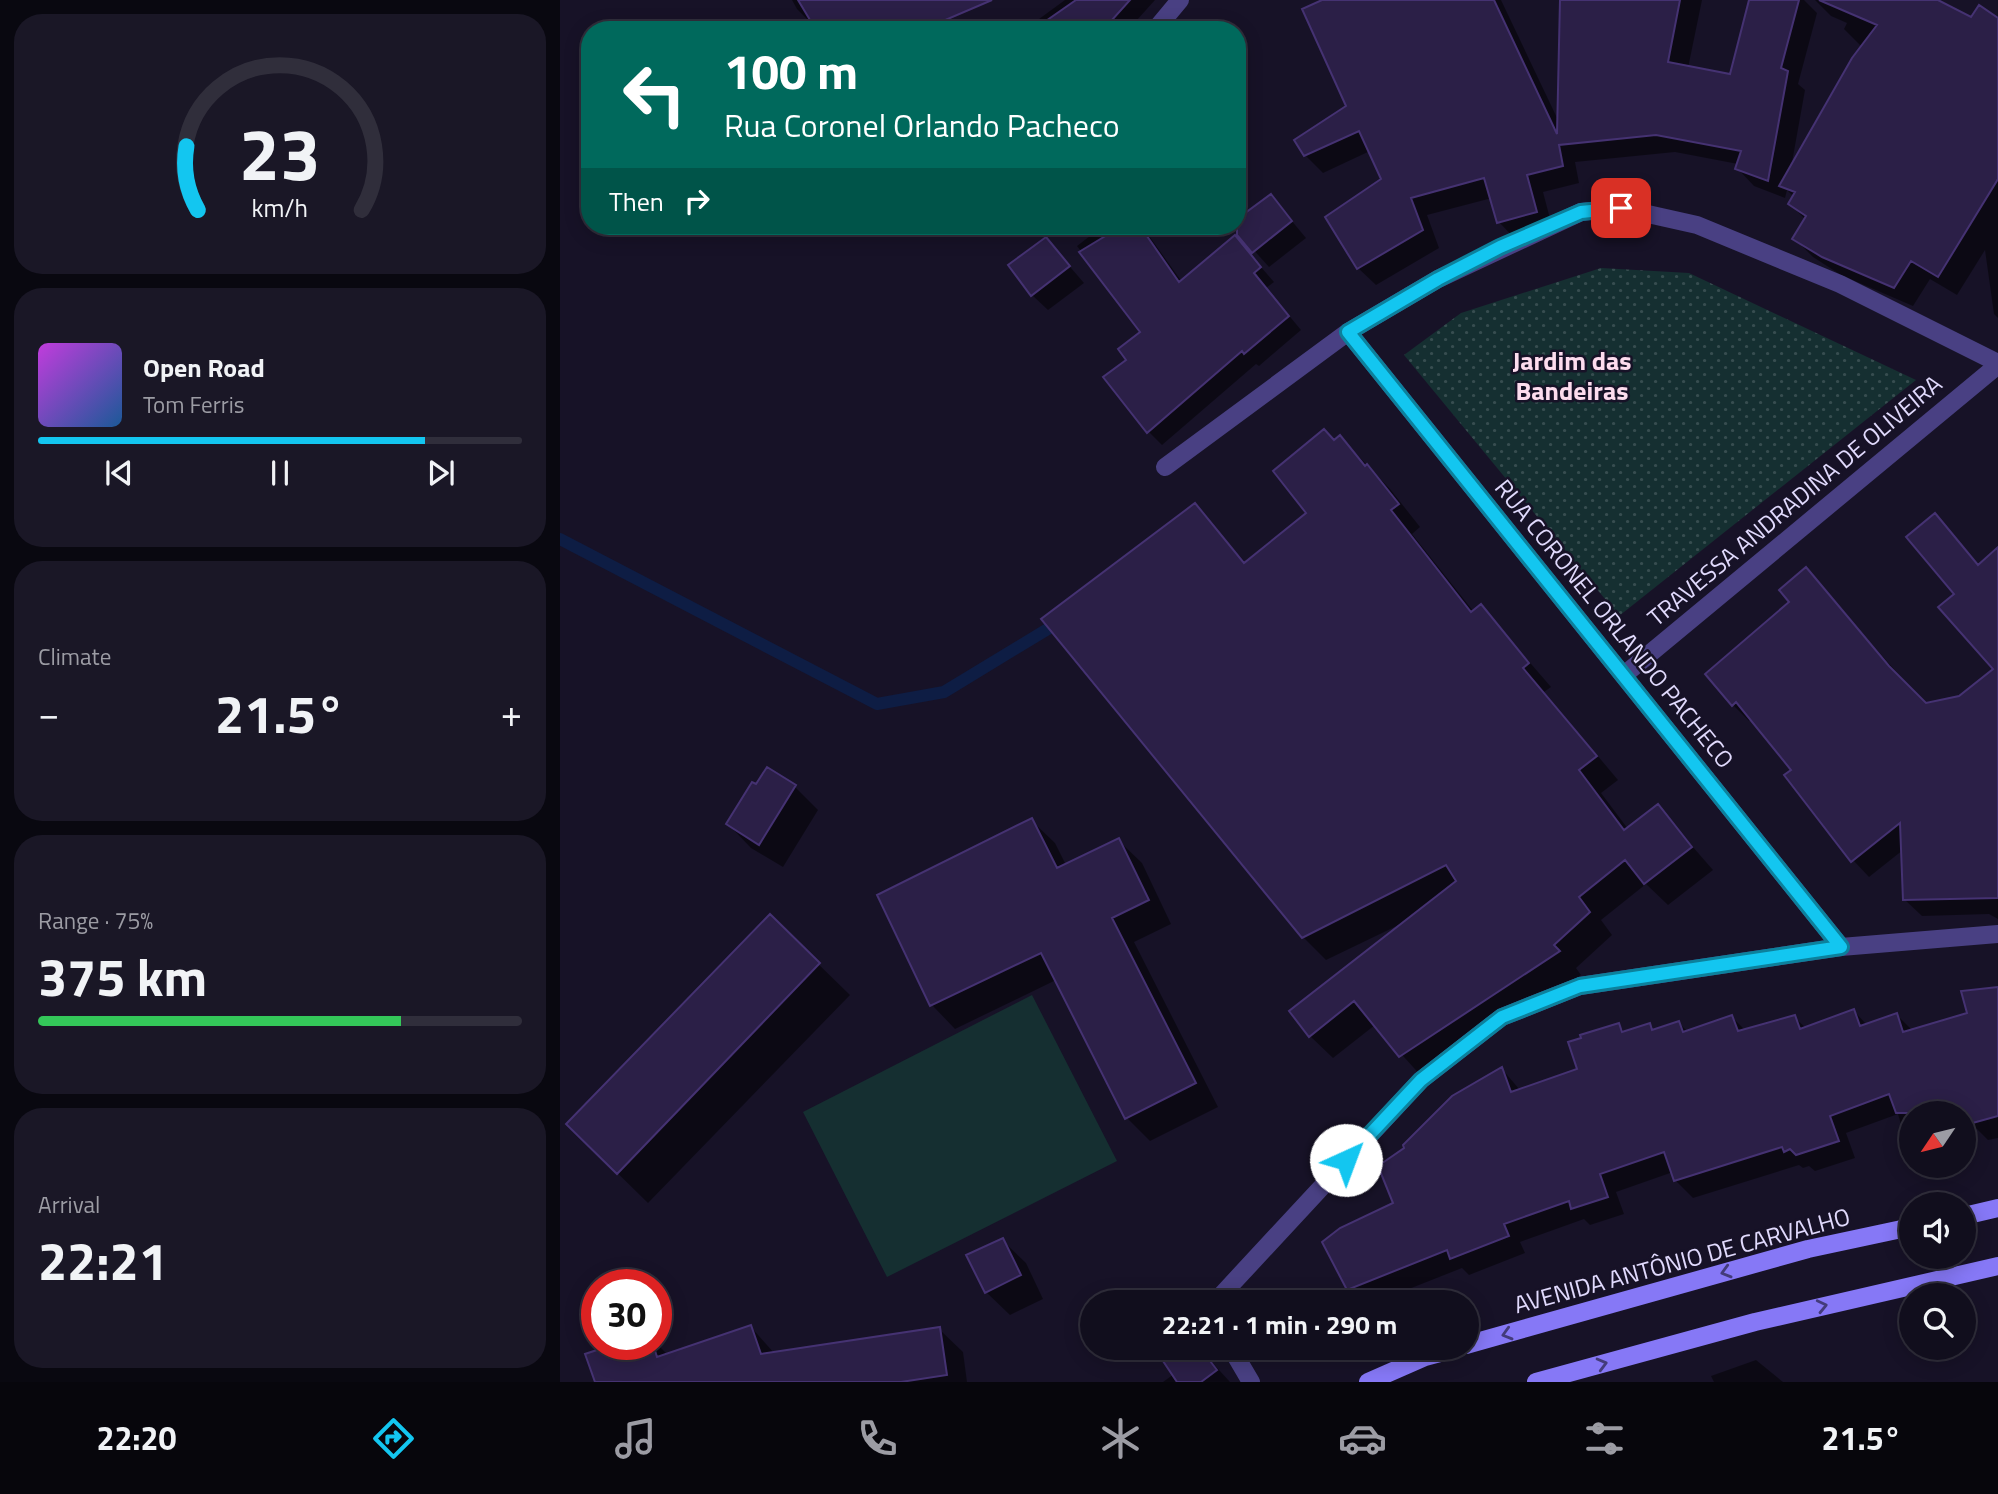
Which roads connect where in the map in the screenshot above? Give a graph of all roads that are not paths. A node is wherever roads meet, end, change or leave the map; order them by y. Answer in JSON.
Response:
{"nodes":[{"id":1,"x":1180,"y":0,"type":"edge"},
{"id":2,"x":1162,"y":21,"type":"edge"},
{"id":3,"x":1348,"y":332,"type":"junction"},
{"id":4,"x":1998,"y":364,"type":"edge"},
{"id":5,"x":1165,"y":467,"type":"dead end"},
{"id":6,"x":1624,"y":675,"type":"junction"},
{"id":7,"x":1998,"y":934,"type":"edge"},
{"id":8,"x":1841,"y":947,"type":"junction"},
{"id":9,"x":1998,"y":1208,"type":"edge"},
{"id":10,"x":1976,"y":1213,"type":"edge"},
{"id":11,"x":1899,"y":1230,"type":"edge"},
{"id":12,"x":1998,"y":1266,"type":"edge"},
{"id":13,"x":1226,"y":1290,"type":"edge"},
{"id":14,"x":1479,"y":1341,"type":"edge"},
{"id":15,"x":1238,"y":1360,"type":"edge"},
{"id":16,"x":1418,"y":1360,"type":"edge"},
{"id":17,"x":1251,"y":1382,"type":"edge"},
{"id":18,"x":1368,"y":1382,"type":"edge"},
{"id":19,"x":1536,"y":1382,"type":"edge"}],
"edges":[{"from":1,"to":2,"type":"street"},
{"from":3,"to":4,"type":"street"},
{"from":3,"to":5,"type":"street"},
{"from":3,"to":6,"type":"street","name":"RUA CORONEL ORLANDO PACHECO"},
{"from":4,"to":6,"type":"street","name":"TRAVESSA ANDRADINA DE OLIVEIRA"},
{"from":6,"to":8,"type":"street","name":"RUA CORONEL ORLANDO PACHECO"},
{"from":7,"to":8,"type":"street"},
{"from":8,"to":13,"type":"street"},
{"from":9,"to":10,"type":"main road"},
{"from":11,"to":14,"type":"main road","name":"AVENIDA ANTÔNIO DE CARVALHO","one_way":true},
{"from":19,"to":12,"type":"main road","one_way":true},
{"from":15,"to":17,"type":"street"},
{"from":16,"to":18,"type":"main road"}]}
